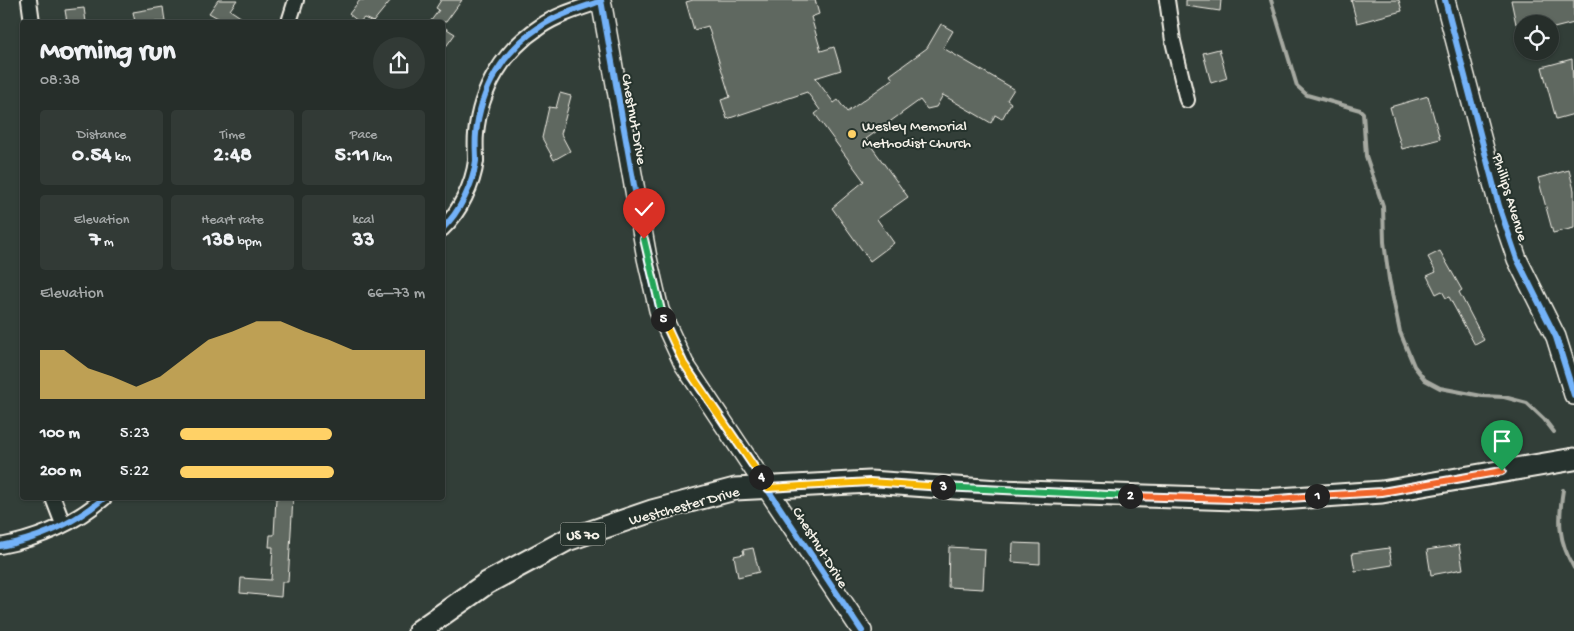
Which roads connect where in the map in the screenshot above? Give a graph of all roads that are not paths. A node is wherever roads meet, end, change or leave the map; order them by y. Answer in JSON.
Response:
{"nodes":[{"id":1,"x":29,"y":0,"type":"edge"},
{"id":2,"x":296,"y":0,"type":"edge"},
{"id":3,"x":1167,"y":0,"type":"edge"},
{"id":4,"x":1445,"y":0,"type":"edge"},
{"id":5,"x":601,"y":1,"type":"edge"},
{"id":6,"x":32,"y":20,"type":"edge"},
{"id":7,"x":291,"y":20,"type":"edge"},
{"id":8,"x":1187,"y":100,"type":"dead end"},
{"id":9,"x":445,"y":224,"type":"edge"},
{"id":10,"x":1574,"y":394,"type":"edge"},
{"id":11,"x":1574,"y":458,"type":"edge"},
{"id":12,"x":768,"y":488,"type":"junction"},
{"id":13,"x":54,"y":500,"type":"edge"},
{"id":14,"x":102,"y":500,"type":"edge"},
{"id":15,"x":63,"y":524,"type":"junction"},
{"id":16,"x":0,"y":546,"type":"edge"},
{"id":17,"x":419,"y":631,"type":"edge"},
{"id":18,"x":862,"y":631,"type":"edge"}],
"edges":[{"from":1,"to":6,"type":"street"},
{"from":2,"to":7,"type":"street"},
{"from":3,"to":8,"type":"street"},
{"from":4,"to":10,"type":"street","name":"Phillips Avenue"},
{"from":5,"to":9,"type":"street"},
{"from":5,"to":12,"type":"street","name":"Chestnut Drive"},
{"from":11,"to":12,"type":"main road","name":"Westchester Drive","number":"US 70"},
{"from":12,"to":17,"type":"main road","name":"Westchester Drive","number":"US 70"},
{"from":12,"to":18,"type":"street","name":"Chestnut Drive"},
{"from":13,"to":15,"type":"street"},
{"from":14,"to":15,"type":"street"},
{"from":15,"to":16,"type":"street"}]}
